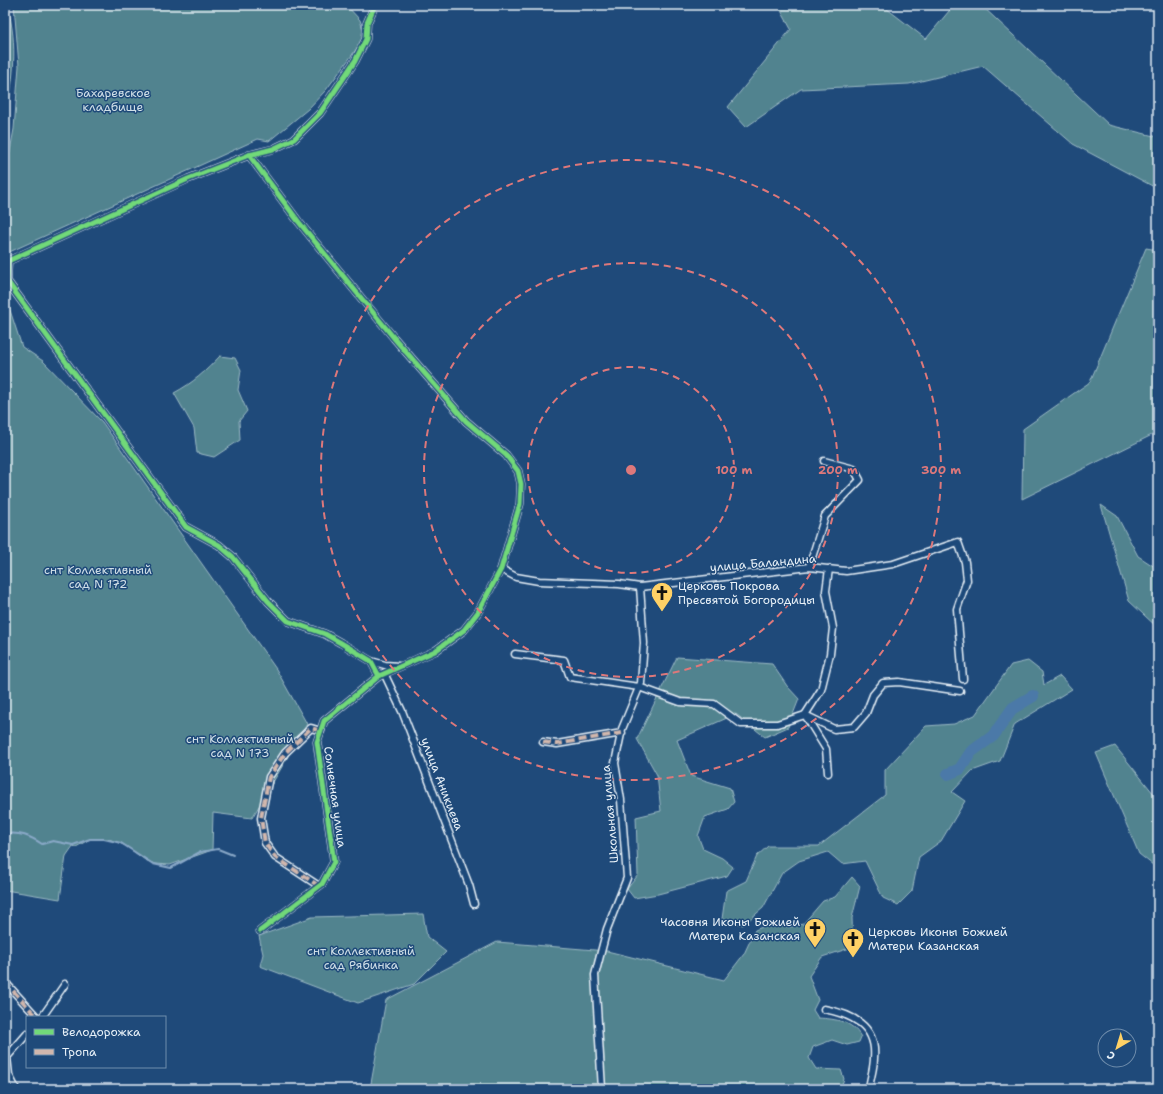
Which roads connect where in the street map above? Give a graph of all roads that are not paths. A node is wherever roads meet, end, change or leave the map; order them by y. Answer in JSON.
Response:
{"nodes":[{"id":1,"x":375,"y":5,"type":"edge"},
{"id":2,"x":249,"y":155,"type":"junction"},
{"id":3,"x":824,"y":461,"type":"dead end"},
{"id":4,"x":809,"y":567,"type":"junction"},
{"id":5,"x":501,"y":569,"type":"junction"},
{"id":6,"x":829,"y":569,"type":"junction"},
{"id":7,"x":640,"y":587,"type":"junction"},
{"id":8,"x":515,"y":654,"type":"dead end"},
{"id":9,"x":371,"y":661,"type":"junction"},
{"id":10,"x":399,"y":666,"type":"junction"},
{"id":11,"x":381,"y":674,"type":"junction"},
{"id":12,"x":963,"y":679,"type":"dead end"},
{"id":13,"x":639,"y":687,"type":"junction"},
{"id":14,"x":960,"y":692,"type":"dead end"},
{"id":15,"x":805,"y":715,"type":"junction"},
{"id":16,"x":321,"y":731,"type":"junction"},
{"id":17,"x":622,"y":733,"type":"junction"},
{"id":18,"x":543,"y":742,"type":"dead end"},
{"id":19,"x":828,"y":773,"type":"dead end"},
{"id":20,"x":319,"y":886,"type":"junction"},
{"id":21,"x":474,"y":904,"type":"dead end"},
{"id":22,"x":260,"y":931,"type":"dead end"},
{"id":23,"x":5,"y":982,"type":"edge"},
{"id":24,"x":65,"y":984,"type":"dead end"},
{"id":25,"x":824,"y":1009,"type":"dead end"},
{"id":26,"x":36,"y":1016,"type":"edge"},
{"id":27,"x":43,"y":1016,"type":"edge"},
{"id":28,"x":26,"y":1035,"type":"edge"},
{"id":29,"x":16,"y":1089,"type":"edge"},
{"id":30,"x":602,"y":1089,"type":"edge"},
{"id":31,"x":869,"y":1089,"type":"edge"}],
"edges":[{"from":1,"to":2,"type":"street"},
{"from":2,"to":5,"type":"street"},
{"from":2,"to":9,"type":"street"},
{"from":3,"to":4,"type":"street"},
{"from":4,"to":6,"type":"street","name":"улица Баландина"},
{"from":4,"to":7,"type":"street","name":"улица Баландина"},
{"from":5,"to":7,"type":"street","name":"улица Баландина"},
{"from":5,"to":10,"type":"street"},
{"from":6,"to":12,"type":"street","name":"улица Баландина"},
{"from":6,"to":15,"type":"street"},
{"from":7,"to":13,"type":"street","name":"Школьная улица"},
{"from":8,"to":13,"type":"street"},
{"from":9,"to":10,"type":"street"},
{"from":9,"to":11,"type":"street","name":"улица Аникиева"},
{"from":10,"to":11,"type":"street"},
{"from":11,"to":16,"type":"street"},
{"from":11,"to":21,"type":"street","name":"улица Аникиева"},
{"from":13,"to":15,"type":"street"},
{"from":13,"to":17,"type":"street","name":"Школьная улица"},
{"from":14,"to":15,"type":"street"},
{"from":15,"to":19,"type":"street"},
{"from":16,"to":20,"type":"street","name":"Солнечная улица"},
{"from":16,"to":20,"type":"street"},
{"from":17,"to":18,"type":"street"},
{"from":17,"to":30,"type":"street","name":"Школьная улица"},
{"from":20,"to":22,"type":"street"},
{"from":23,"to":26,"type":"street"},
{"from":24,"to":27,"type":"street"},
{"from":25,"to":31,"type":"street"},
{"from":28,"to":29,"type":"street"}]}
